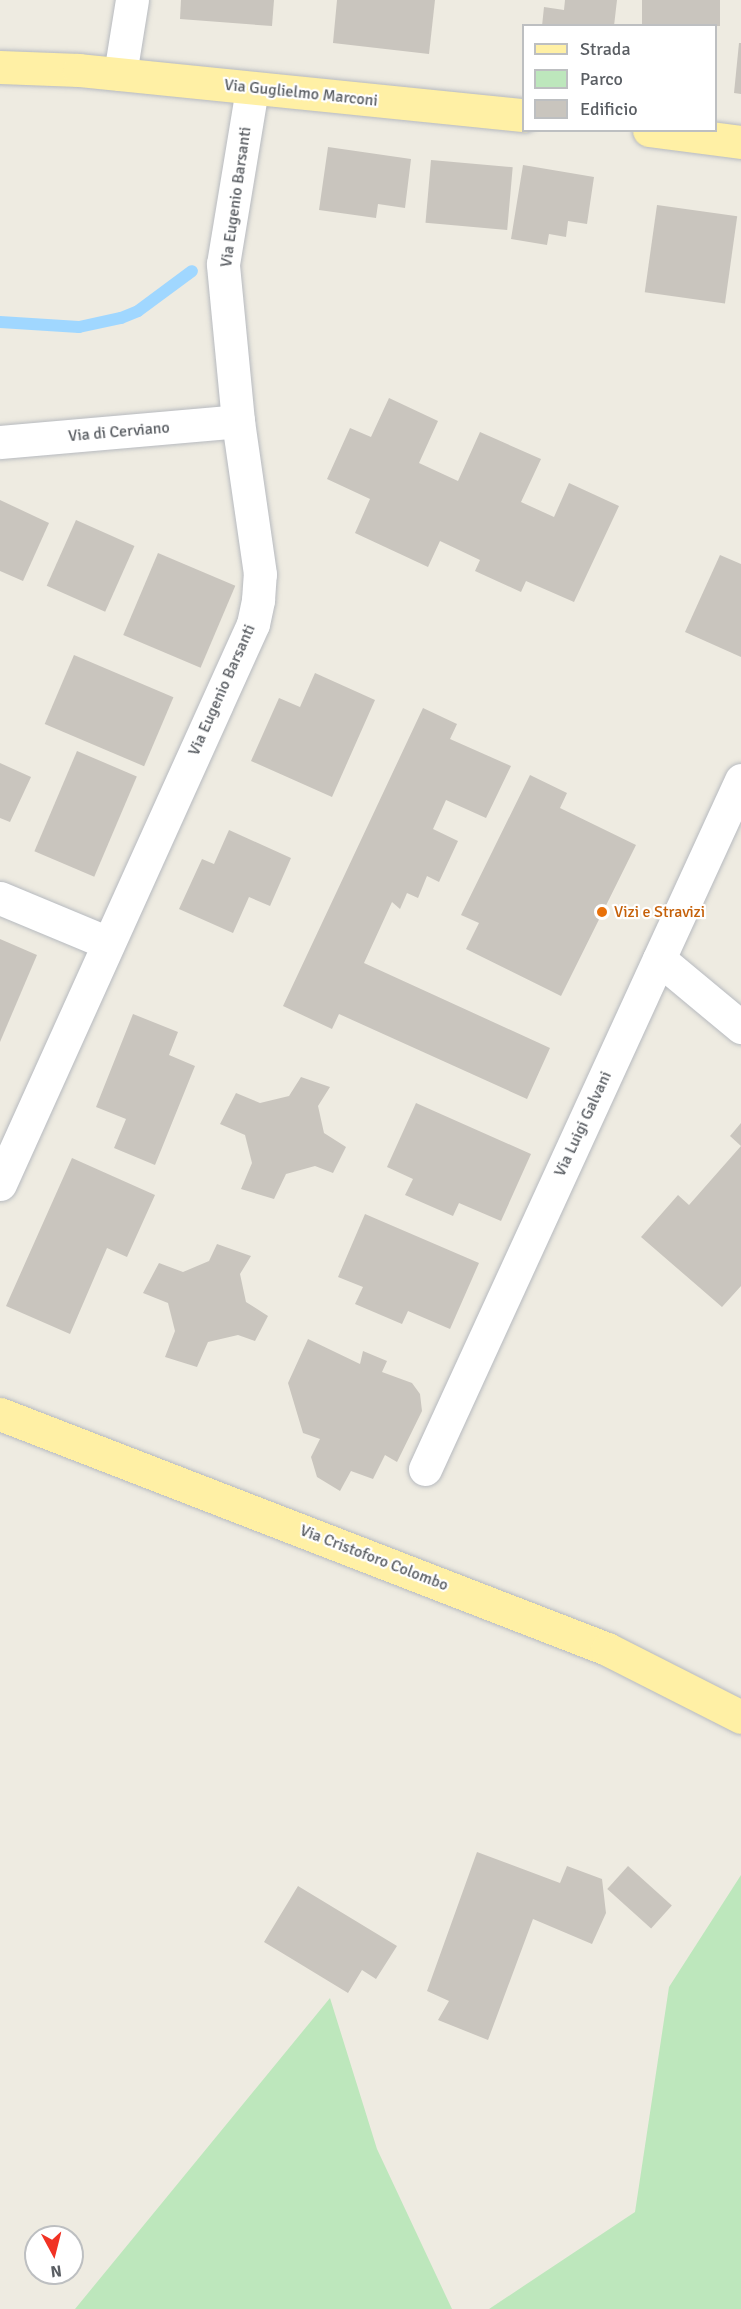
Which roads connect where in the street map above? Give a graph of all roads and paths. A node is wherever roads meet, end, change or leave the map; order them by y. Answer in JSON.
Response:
{"nodes":[{"id":1,"x":132,"y":0,"type":"edge"},
{"id":2,"x":0,"y":67,"type":"edge"},
{"id":3,"x":79,"y":70,"type":"junction"},
{"id":4,"x":120,"y":74,"type":"junction"},
{"id":5,"x":0,"y":82,"type":"edge"},
{"id":6,"x":252,"y":88,"type":"junction"},
{"id":7,"x":522,"y":115,"type":"edge"},
{"id":8,"x":664,"y":132,"type":"edge"},
{"id":9,"x":741,"y":142,"type":"edge"},
{"id":10,"x":238,"y":421,"type":"junction"},
{"id":11,"x":0,"y":442,"type":"edge"},
{"id":12,"x":741,"y":780,"type":"edge"},
{"id":13,"x":0,"y":898,"type":"edge"},
{"id":14,"x":108,"y":943,"type":"junction"},
{"id":15,"x":659,"y":959,"type":"junction"},
{"id":16,"x":741,"y":1027,"type":"edge"},
{"id":17,"x":0,"y":1184,"type":"edge"},
{"id":18,"x":0,"y":1414,"type":"edge"},
{"id":19,"x":425,"y":1469,"type":"dead end"},
{"id":20,"x":741,"y":1717,"type":"edge"}],
"edges":[{"from":1,"to":4,"type":"street"},
{"from":2,"to":3,"type":"main road","name":"Via Guglielmo Marconi"},
{"from":3,"to":4,"type":"main road","name":"Via Guglielmo Marconi"},
{"from":3,"to":5,"type":"main road","name":"Via Guglielmo Marconi"},
{"from":4,"to":6,"type":"main road","name":"Via Guglielmo Marconi"},
{"from":6,"to":7,"type":"main road","name":"Via Guglielmo Marconi"},
{"from":6,"to":10,"type":"street","name":"Via Eugenio Barsanti"},
{"from":8,"to":9,"type":"main road"},
{"from":10,"to":11,"type":"street","name":"Via di Cerviano"},
{"from":10,"to":14,"type":"street","name":"Via Eugenio Barsanti"},
{"from":12,"to":15,"type":"street","name":"Via Luigi Galvani"},
{"from":13,"to":14,"type":"street"},
{"from":14,"to":17,"type":"street","name":"Via Eugenio Barsanti"},
{"from":15,"to":16,"type":"street"},
{"from":15,"to":19,"type":"street","name":"Via Luigi Galvani"},
{"from":18,"to":20,"type":"main road","name":"Via Cristoforo Colombo"}]}
